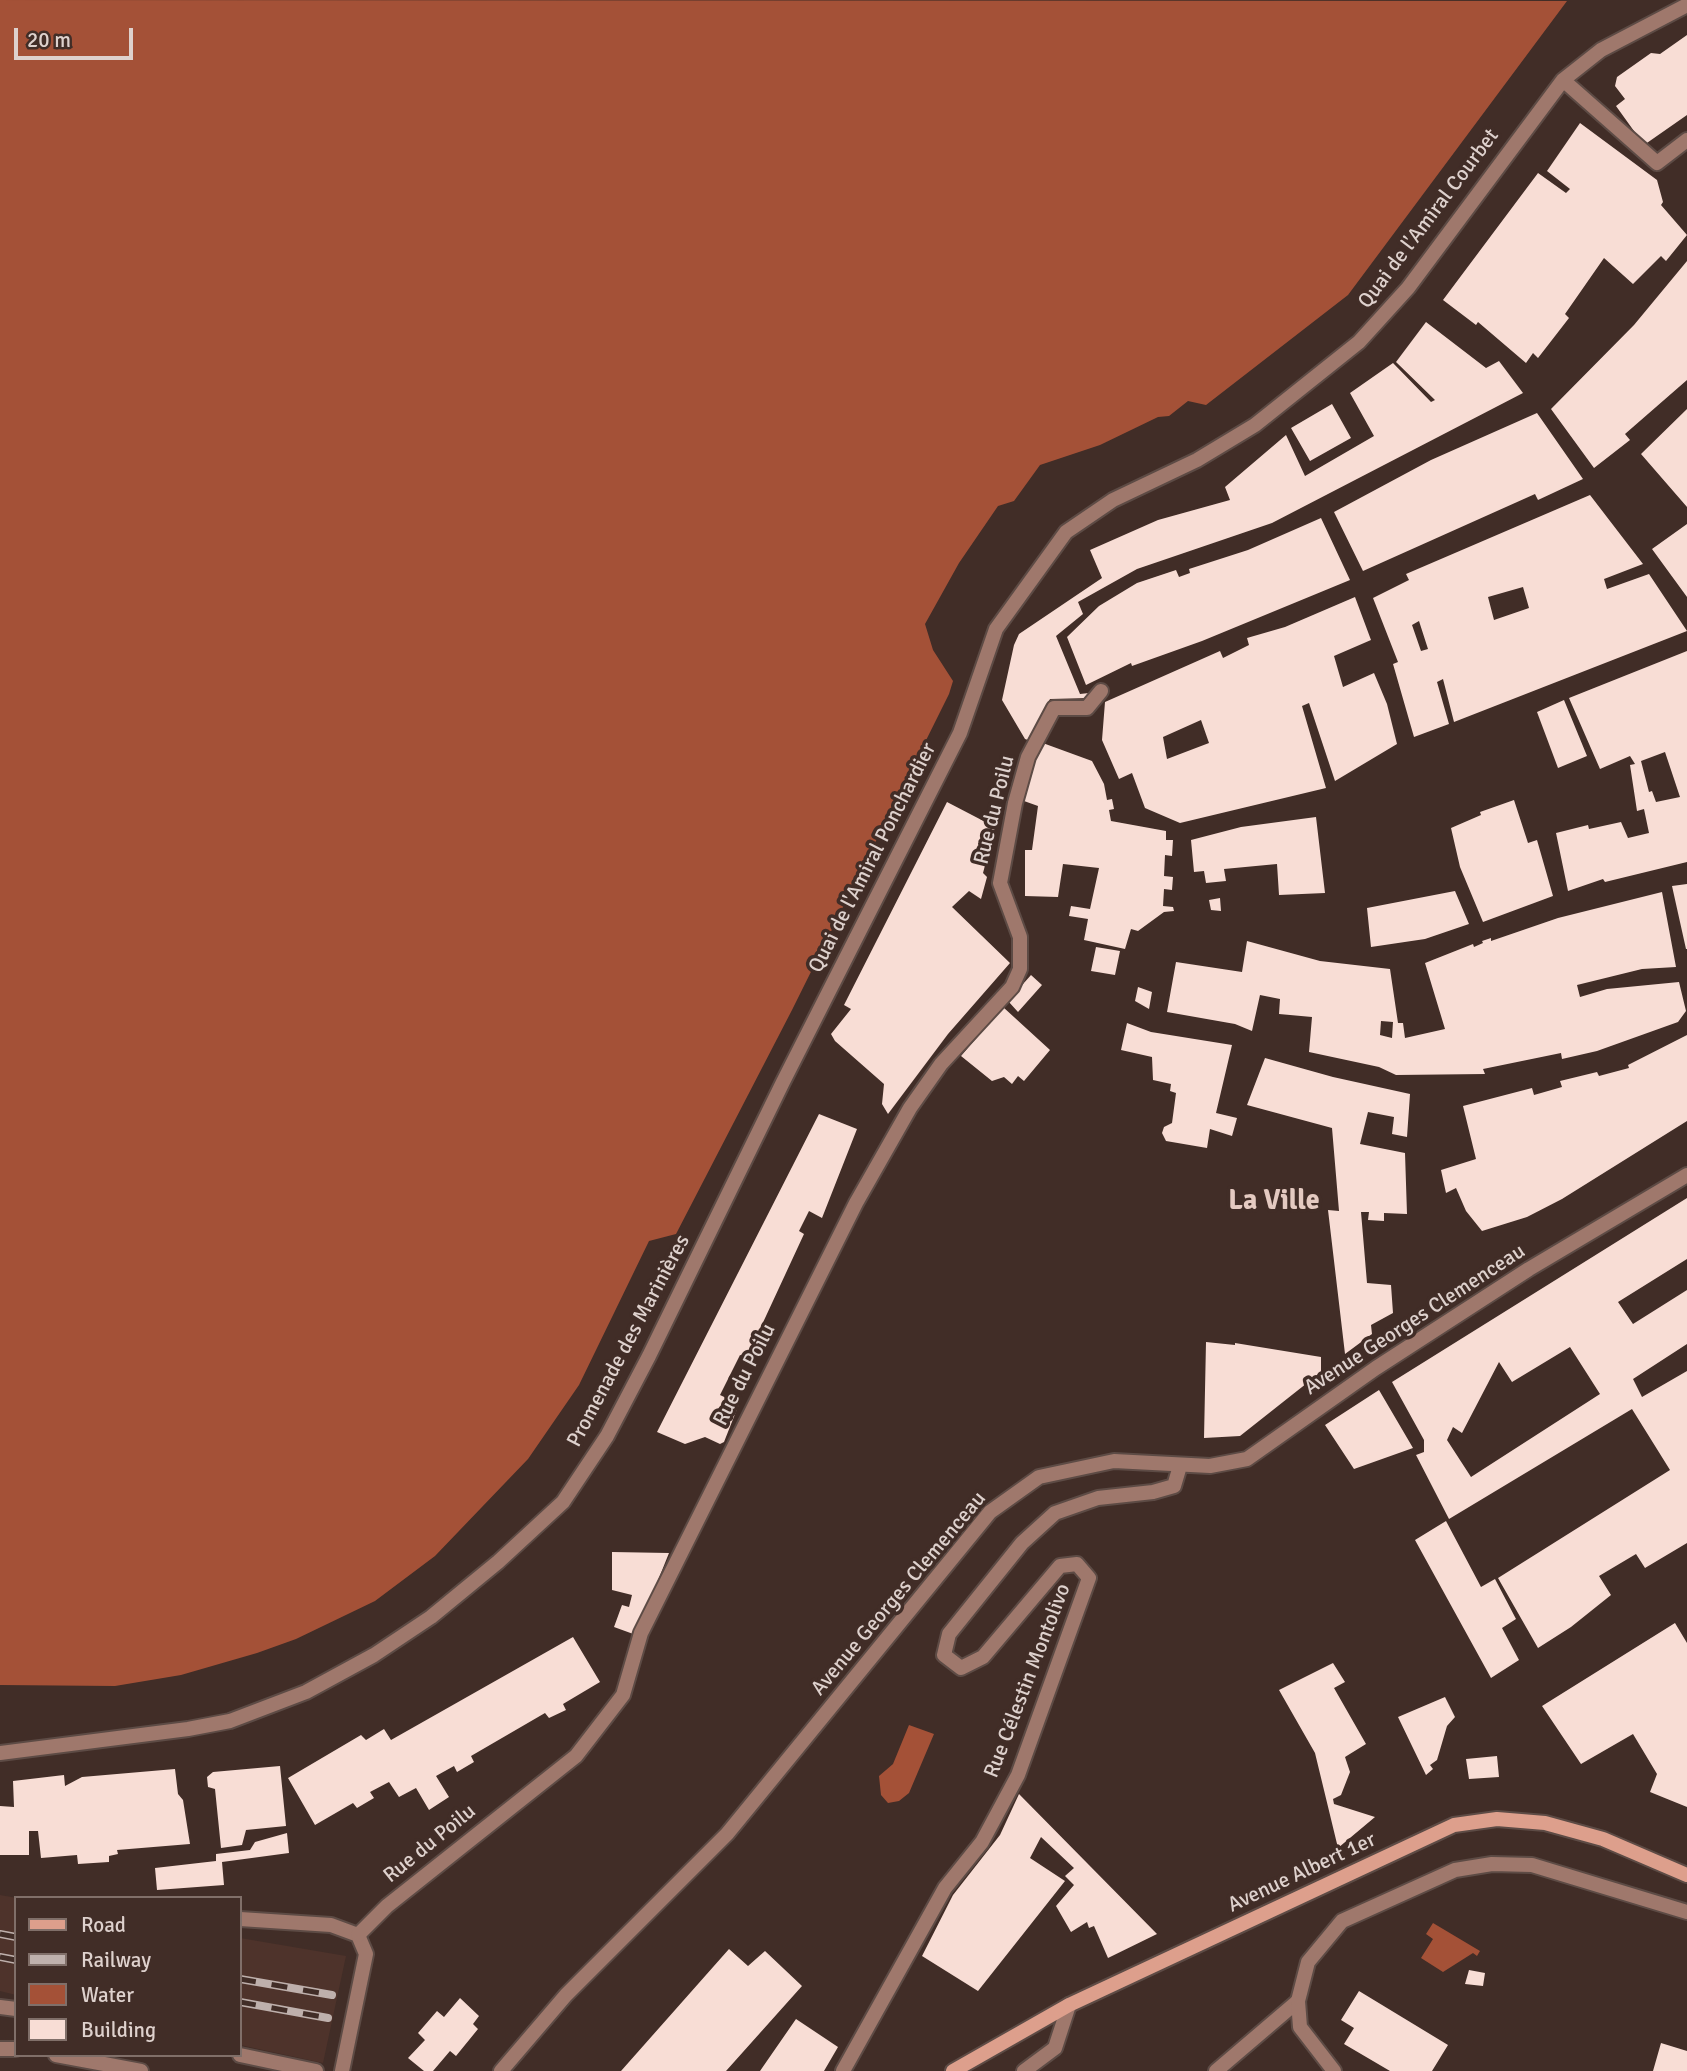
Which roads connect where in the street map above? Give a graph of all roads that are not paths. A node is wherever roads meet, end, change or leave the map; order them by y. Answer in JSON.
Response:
{"nodes":[{"id":1,"x":1687,"y":5,"type":"edge"},
{"id":2,"x":1563,"y":80,"type":"junction"},
{"id":3,"x":1687,"y":139,"type":"edge"},
{"id":4,"x":988,"y":648,"type":"joint"},
{"id":5,"x":1101,"y":691,"type":"dead end"},
{"id":6,"x":783,"y":1082,"type":"joint"},
{"id":7,"x":1687,"y":1175,"type":"edge"},
{"id":8,"x":1180,"y":1466,"type":"junction"},
{"id":9,"x":1,"y":1753,"type":"edge"},
{"id":10,"x":1687,"y":1875,"type":"edge"},
{"id":11,"x":1687,"y":1912,"type":"edge"},
{"id":12,"x":242,"y":1919,"type":"edge"},
{"id":13,"x":358,"y":1935,"type":"junction"},
{"id":14,"x":1298,"y":2001,"type":"junction"},
{"id":15,"x":1069,"y":2005,"type":"junction"},
{"id":16,"x":242,"y":2055,"type":"edge"},
{"id":17,"x":67,"y":2057,"type":"edge"},
{"id":18,"x":141,"y":2071,"type":"edge"},
{"id":19,"x":316,"y":2071,"type":"edge"},
{"id":20,"x":342,"y":2071,"type":"edge"},
{"id":21,"x":501,"y":2071,"type":"edge"},
{"id":22,"x":843,"y":2071,"type":"edge"},
{"id":23,"x":953,"y":2071,"type":"edge"},
{"id":24,"x":1024,"y":2071,"type":"edge"},
{"id":25,"x":1216,"y":2071,"type":"edge"},
{"id":26,"x":1334,"y":2071,"type":"edge"}],
"edges":[{"from":1,"to":2,"type":"street","name":"Quai de l'Amiral Courbet"},
{"from":2,"to":3,"type":"street"},
{"from":2,"to":4,"type":"street","name":"Quai de l'Amiral Courbet"},
{"from":4,"to":6,"type":"street","name":"Quai de l'Amiral Ponchardier"},
{"from":5,"to":13,"type":"street","name":"Rue du Poilu"},
{"from":6,"to":9,"type":"street","name":"Promenade des Marinières"},
{"from":7,"to":8,"type":"street","name":"Avenue Georges Clemenceau"},
{"from":8,"to":21,"type":"street","name":"Avenue Georges Clemenceau"},
{"from":8,"to":22,"type":"street","name":"Rue Célestin Montolivo"},
{"from":10,"to":15,"type":"main road","name":"Avenue Albert 1er"},
{"from":11,"to":14,"type":"street"},
{"from":12,"to":13,"type":"street"},
{"from":13,"to":20,"type":"street"},
{"from":14,"to":25,"type":"street"},
{"from":14,"to":26,"type":"street"},
{"from":15,"to":23,"type":"main road","name":"Avenue Albert 1er"},
{"from":15,"to":24,"type":"street"},
{"from":16,"to":19,"type":"street"},
{"from":17,"to":18,"type":"street"}]}
